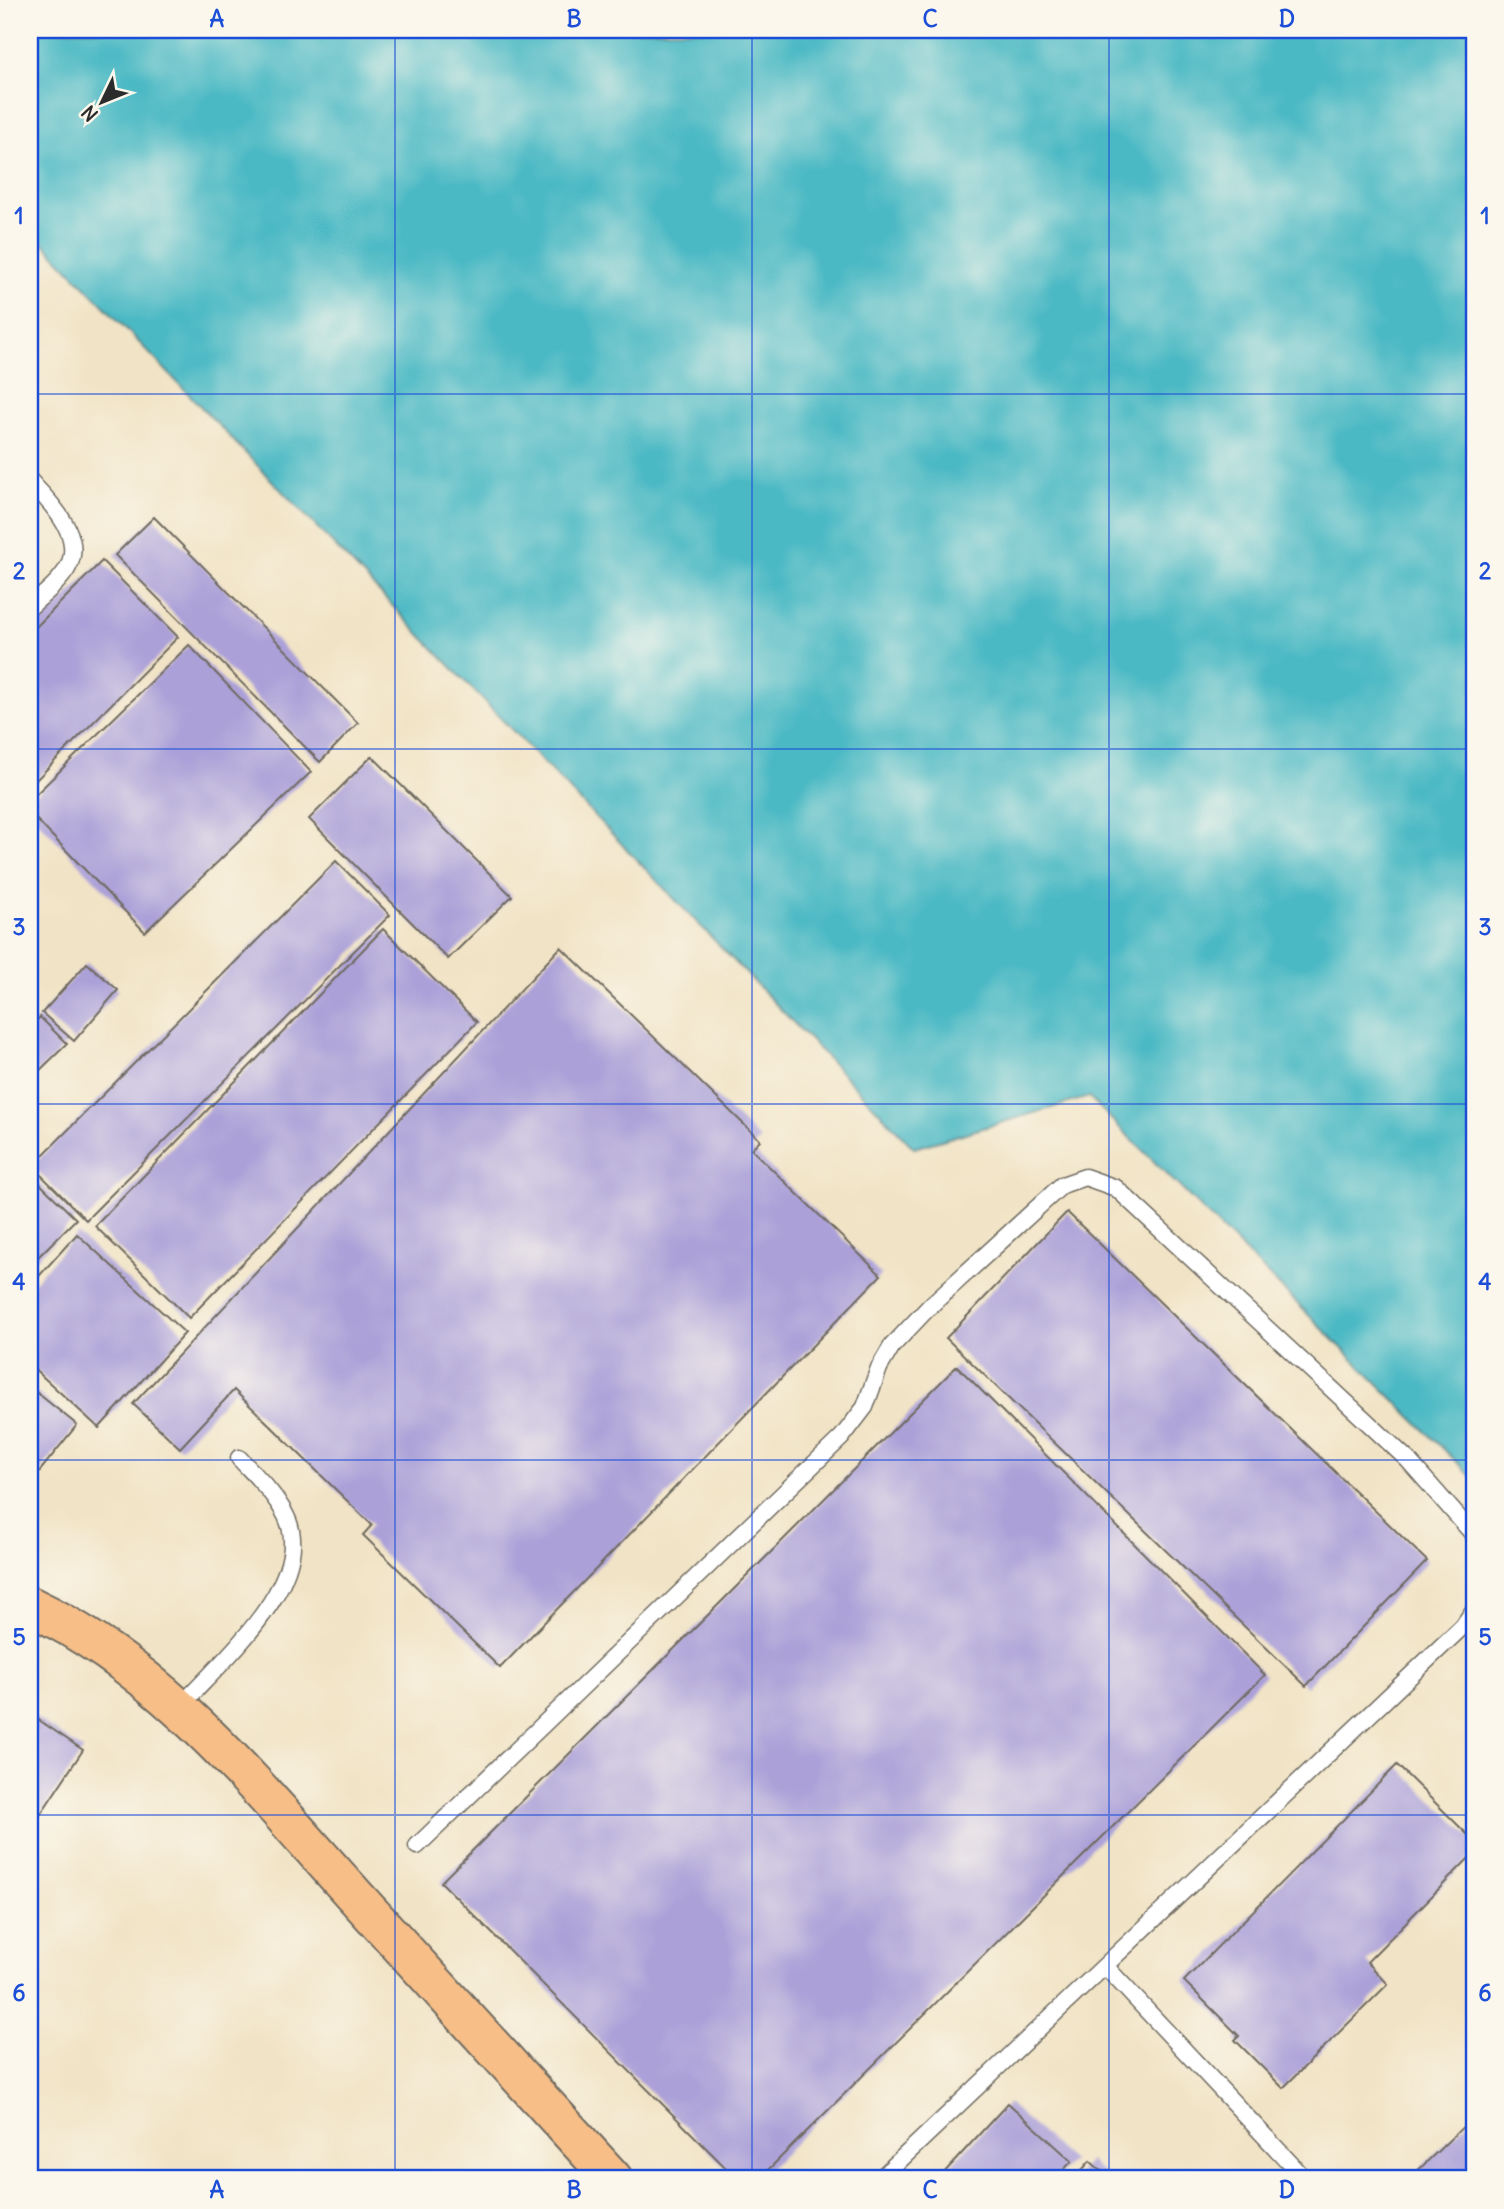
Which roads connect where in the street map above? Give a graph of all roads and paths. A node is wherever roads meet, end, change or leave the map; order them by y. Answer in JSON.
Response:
{"nodes":[{"id":1,"x":30,"y":481,"type":"edge"},
{"id":2,"x":30,"y":607,"type":"edge"},
{"id":3,"x":239,"y":1458,"type":"dead end"},
{"id":4,"x":1474,"y":1535,"type":"edge"},
{"id":5,"x":30,"y":1606,"type":"edge"},
{"id":6,"x":1474,"y":1610,"type":"edge"},
{"id":7,"x":179,"y":1708,"type":"junction"},
{"id":8,"x":417,"y":1846,"type":"dead end"},
{"id":9,"x":1106,"y":1967,"type":"junction"},
{"id":10,"x":613,"y":2179,"type":"edge"},
{"id":11,"x":880,"y":2179,"type":"edge"},
{"id":12,"x":1305,"y":2179,"type":"edge"}],
"edges":[{"from":1,"to":2,"type":"lane"},
{"from":3,"to":7,"type":"lane"},
{"from":4,"to":8,"type":"lane"},
{"from":5,"to":7,"type":"highway"},
{"from":6,"to":9,"type":"lane"},
{"from":7,"to":10,"type":"highway"},
{"from":9,"to":11,"type":"lane"},
{"from":9,"to":12,"type":"lane"}]}
